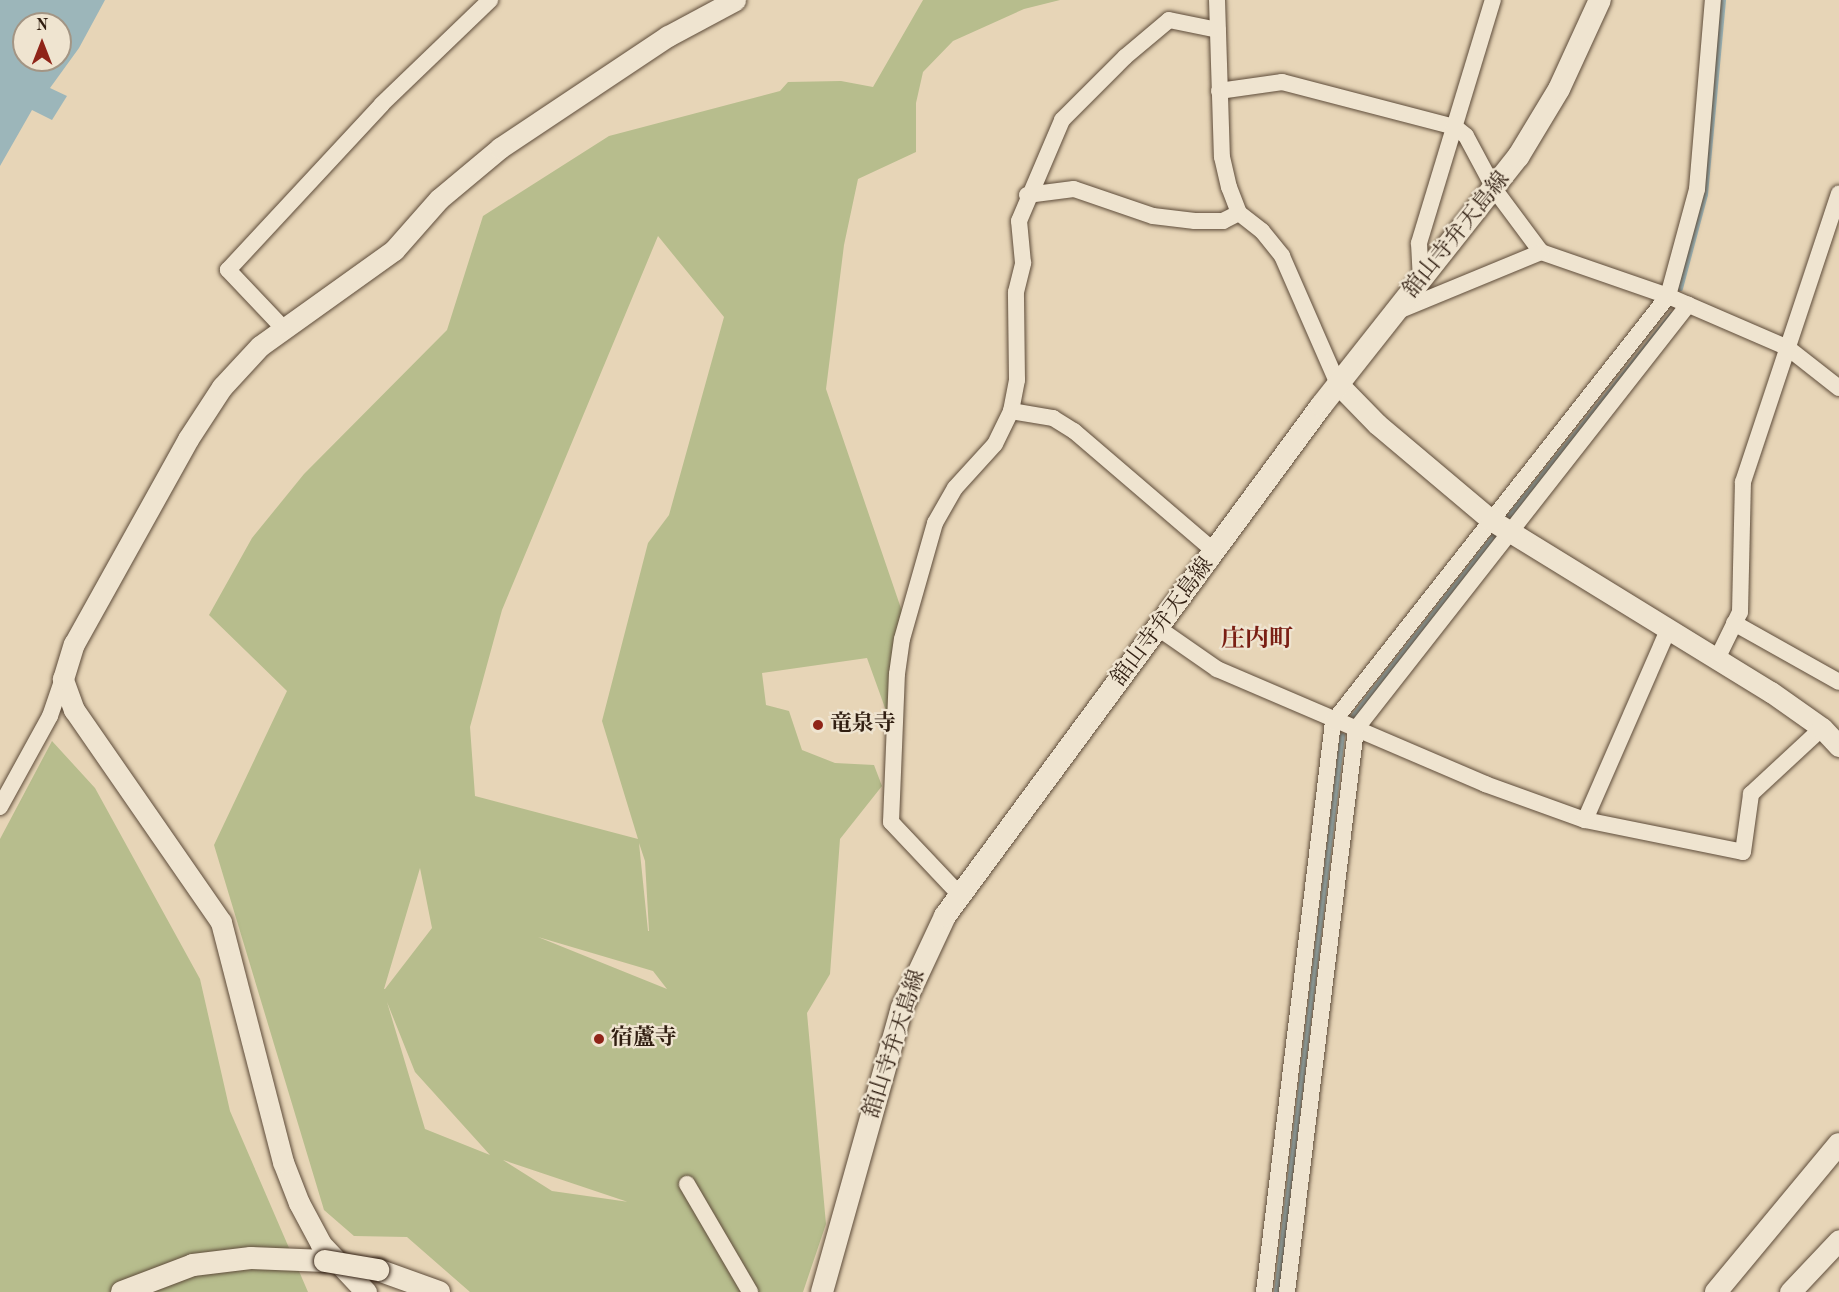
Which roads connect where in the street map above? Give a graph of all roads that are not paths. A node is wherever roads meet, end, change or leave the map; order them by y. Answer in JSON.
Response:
{"nodes":[{"id":1,"x":490,"y":0,"type":"edge"},
{"id":2,"x":735,"y":0,"type":"edge"},
{"id":3,"x":1217,"y":0,"type":"edge"},
{"id":4,"x":1493,"y":0,"type":"edge"},
{"id":5,"x":1600,"y":0,"type":"edge"},
{"id":6,"x":1713,"y":0,"type":"edge"},
{"id":7,"x":1218,"y":30,"type":"junction"},
{"id":8,"x":1219,"y":91,"type":"junction"},
{"id":9,"x":1455,"y":127,"type":"junction"},
{"id":10,"x":1495,"y":190,"type":"junction"},
{"id":11,"x":1839,"y":194,"type":"edge"},
{"id":12,"x":1027,"y":195,"type":"junction"},
{"id":13,"x":1239,"y":213,"type":"junction"},
{"id":14,"x":1541,"y":252,"type":"junction"},
{"id":15,"x":1421,"y":280,"type":"junction"},
{"id":16,"x":1668,"y":296,"type":"junction"},
{"id":17,"x":1688,"y":305,"type":"junction"},
{"id":18,"x":1396,"y":312,"type":"junction"},
{"id":19,"x":285,"y":330,"type":"junction"},
{"id":20,"x":1788,"y":348,"type":"junction"},
{"id":21,"x":1338,"y":384,"type":"junction"},
{"id":22,"x":1839,"y":388,"type":"edge"},
{"id":23,"x":1011,"y":411,"type":"junction"},
{"id":24,"x":1501,"y":527,"type":"junction"},
{"id":25,"x":1215,"y":552,"type":"junction"},
{"id":26,"x":1734,"y":623,"type":"junction"},
{"id":27,"x":1158,"y":628,"type":"junction"},
{"id":28,"x":1668,"y":630,"type":"junction"},
{"id":29,"x":1717,"y":659,"type":"junction"},
{"id":30,"x":63,"y":679,"type":"junction"},
{"id":31,"x":1839,"y":682,"type":"edge"},
{"id":32,"x":1333,"y":722,"type":"junction"},
{"id":33,"x":1822,"y":728,"type":"junction"},
{"id":34,"x":1356,"y":729,"type":"junction"},
{"id":35,"x":1839,"y":745,"type":"edge"},
{"id":36,"x":0,"y":807,"type":"edge"},
{"id":37,"x":1585,"y":820,"type":"junction"},
{"id":38,"x":959,"y":894,"type":"junction"},
{"id":39,"x":1839,"y":1144,"type":"edge"},
{"id":40,"x":687,"y":1185,"type":"dead end"},
{"id":41,"x":1839,"y":1240,"type":"edge"},
{"id":42,"x":122,"y":1292,"type":"edge"},
{"id":43,"x":366,"y":1292,"type":"edge"},
{"id":44,"x":439,"y":1292,"type":"edge"},
{"id":45,"x":750,"y":1292,"type":"edge"},
{"id":46,"x":822,"y":1292,"type":"edge"},
{"id":47,"x":1264,"y":1292,"type":"edge"},
{"id":48,"x":1287,"y":1292,"type":"edge"},
{"id":49,"x":1716,"y":1292,"type":"edge"},
{"id":50,"x":1790,"y":1292,"type":"edge"}],
"edges":[{"from":1,"to":19,"type":"street"},
{"from":2,"to":19,"type":"street"},
{"from":3,"to":7,"type":"street"},
{"from":4,"to":9,"type":"street"},
{"from":5,"to":10,"type":"main road","name":"舘山寺弁天島線"},
{"from":6,"to":16,"type":"street"},
{"from":7,"to":8,"type":"street"},
{"from":7,"to":12,"type":"street"},
{"from":8,"to":9,"type":"street"},
{"from":8,"to":13,"type":"street"},
{"from":9,"to":10,"type":"street"},
{"from":9,"to":15,"type":"street"},
{"from":10,"to":14,"type":"street"},
{"from":10,"to":15,"type":"main road","name":"舘山寺弁天島線"},
{"from":11,"to":20,"type":"street"},
{"from":12,"to":13,"type":"street"},
{"from":12,"to":23,"type":"street"},
{"from":13,"to":21,"type":"street"},
{"from":14,"to":16,"type":"street"},
{"from":14,"to":18,"type":"street"},
{"from":15,"to":18,"type":"main road","name":"舘山寺弁天島線"},
{"from":16,"to":17,"type":"street"},
{"from":16,"to":24,"type":"street"},
{"from":17,"to":20,"type":"street"},
{"from":17,"to":24,"type":"street"},
{"from":18,"to":21,"type":"main road","name":"舘山寺弁天島線"},
{"from":19,"to":30,"type":"street"},
{"from":20,"to":22,"type":"street"},
{"from":20,"to":26,"type":"street"},
{"from":21,"to":24,"type":"street"},
{"from":21,"to":25,"type":"main road","name":"舘山寺弁天島線"},
{"from":23,"to":25,"type":"street"},
{"from":23,"to":38,"type":"street"},
{"from":24,"to":28,"type":"street"},
{"from":24,"to":32,"type":"street"},
{"from":24,"to":34,"type":"street"},
{"from":25,"to":27,"type":"main road","name":"舘山寺弁天島線"},
{"from":26,"to":29,"type":"street"},
{"from":26,"to":31,"type":"street"},
{"from":27,"to":32,"type":"street"},
{"from":27,"to":38,"type":"main road","name":"舘山寺弁天島線"},
{"from":28,"to":29,"type":"street"},
{"from":28,"to":37,"type":"street"},
{"from":29,"to":33,"type":"street"},
{"from":30,"to":36,"type":"street"},
{"from":30,"to":43,"type":"street"},
{"from":32,"to":34,"type":"street"},
{"from":32,"to":47,"type":"street"},
{"from":33,"to":35,"type":"street"},
{"from":33,"to":37,"type":"street"},
{"from":34,"to":37,"type":"street"},
{"from":34,"to":48,"type":"street"},
{"from":38,"to":46,"type":"main road","name":"舘山寺弁天島線"},
{"from":39,"to":49,"type":"main road"},
{"from":40,"to":45,"type":"street"},
{"from":41,"to":50,"type":"street"},
{"from":42,"to":44,"type":"main road","bridge":true}]}
